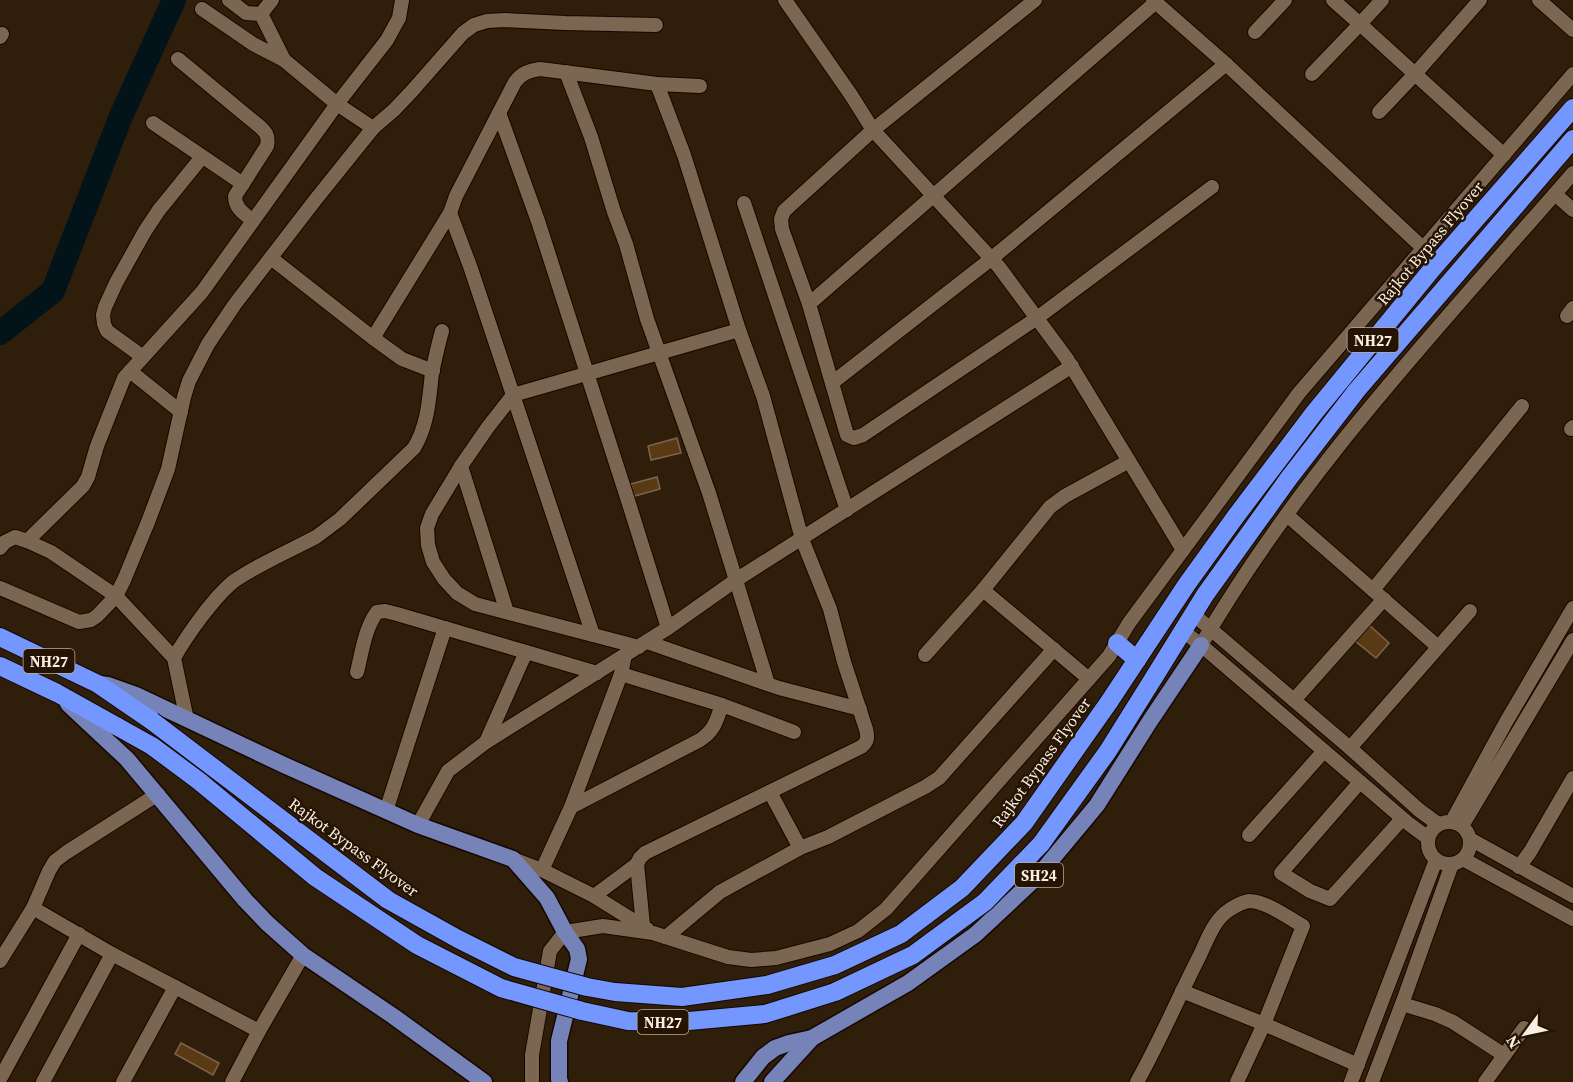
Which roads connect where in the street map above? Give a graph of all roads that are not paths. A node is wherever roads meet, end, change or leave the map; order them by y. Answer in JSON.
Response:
{"nodes":[{"id":1,"x":229,"y":0,"type":"edge"},
{"id":2,"x":272,"y":0,"type":"edge"},
{"id":3,"x":402,"y":0,"type":"edge"},
{"id":4,"x":1035,"y":0,"type":"edge"},
{"id":5,"x":1285,"y":0,"type":"edge"},
{"id":6,"x":1333,"y":0,"type":"edge"},
{"id":7,"x":1382,"y":0,"type":"edge"},
{"id":8,"x":1480,"y":0,"type":"edge"},
{"id":9,"x":1539,"y":0,"type":"edge"},
{"id":10,"x":1154,"y":1,"type":"edge"},
{"id":11,"x":791,"y":2,"type":"edge"},
{"id":12,"x":202,"y":9,"type":"dead end"},
{"id":13,"x":261,"y":14,"type":"junction"},
{"id":14,"x":1360,"y":24,"type":"junction"},
{"id":15,"x":656,"y":25,"type":"dead end"},
{"id":16,"x":1573,"y":30,"type":"edge"},
{"id":17,"x":1255,"y":32,"type":"dead end"},
{"id":18,"x":178,"y":58,"type":"dead end"},
{"id":19,"x":284,"y":60,"type":"junction"},
{"id":20,"x":1226,"y":64,"type":"junction"},
{"id":21,"x":566,"y":72,"type":"junction"},
{"id":22,"x":1312,"y":74,"type":"dead end"},
{"id":23,"x":1415,"y":74,"type":"junction"},
{"id":24,"x":1573,"y":74,"type":"edge"},
{"id":25,"x":657,"y":84,"type":"junction"},
{"id":26,"x":700,"y":86,"type":"dead end"},
{"id":27,"x":337,"y":104,"type":"junction"},
{"id":28,"x":1573,"y":108,"type":"edge"},
{"id":29,"x":1379,"y":112,"type":"dead end"},
{"id":30,"x":499,"y":113,"type":"junction"},
{"id":31,"x":153,"y":123,"type":"dead end"},
{"id":32,"x":373,"y":128,"type":"junction"},
{"id":33,"x":873,"y":129,"type":"junction"},
{"id":34,"x":1573,"y":139,"type":"edge"},
{"id":35,"x":1504,"y":155,"type":"junction"},
{"id":36,"x":202,"y":157,"type":"junction"},
{"id":37,"x":1573,"y":173,"type":"edge"},
{"id":38,"x":243,"y":184,"type":"junction"},
{"id":39,"x":1212,"y":187,"type":"dead end"},
{"id":40,"x":1555,"y":194,"type":"junction"},
{"id":41,"x":934,"y":197,"type":"junction"},
{"id":42,"x":744,"y":203,"type":"dead end"},
{"id":43,"x":1573,"y":210,"type":"edge"},
{"id":44,"x":450,"y":213,"type":"junction"},
{"id":45,"x":253,"y":220,"type":"junction"},
{"id":46,"x":1424,"y":248,"type":"junction"},
{"id":47,"x":271,"y":258,"type":"junction"},
{"id":48,"x":991,"y":259,"type":"junction"},
{"id":49,"x":809,"y":304,"type":"junction"},
{"id":50,"x":1037,"y":318,"type":"junction"},
{"id":51,"x":739,"y":330,"type":"junction"},
{"id":52,"x":442,"y":331,"type":"dead end"},
{"id":53,"x":373,"y":338,"type":"junction"},
{"id":54,"x":659,"y":353,"type":"junction"},
{"id":55,"x":143,"y":357,"type":"junction"},
{"id":56,"x":1072,"y":366,"type":"junction"},
{"id":57,"x":130,"y":371,"type":"junction"},
{"id":58,"x":433,"y":371,"type":"junction"},
{"id":59,"x":586,"y":373,"type":"junction"},
{"id":60,"x":832,"y":383,"type":"junction"},
{"id":61,"x":513,"y":395,"type":"junction"},
{"id":62,"x":1522,"y":406,"type":"dead end"},
{"id":63,"x":181,"y":412,"type":"junction"},
{"id":64,"x":1129,"y":461,"type":"junction"},
{"id":65,"x":461,"y":466,"type":"junction"},
{"id":66,"x":847,"y":510,"type":"junction"},
{"id":67,"x":1287,"y":515,"type":"junction"},
{"id":68,"x":802,"y":538,"type":"junction"},
{"id":69,"x":27,"y":541,"type":"junction"},
{"id":70,"x":0,"y":548,"type":"edge"},
{"id":71,"x":1183,"y":550,"type":"junction"},
{"id":72,"x":736,"y":580,"type":"junction"},
{"id":73,"x":0,"y":588,"type":"edge"},
{"id":74,"x":983,"y":590,"type":"junction"},
{"id":75,"x":1373,"y":590,"type":"junction"},
{"id":76,"x":116,"y":596,"type":"junction"},
{"id":77,"x":1384,"y":599,"type":"junction"},
{"id":78,"x":1573,"y":608,"type":"edge"},
{"id":79,"x":1470,"y":611,"type":"dead end"},
{"id":80,"x":507,"y":612,"type":"junction"},
{"id":81,"x":1193,"y":614,"type":"junction"},
{"id":82,"x":445,"y":628,"type":"junction"},
{"id":83,"x":668,"y":628,"type":"junction"},
{"id":84,"x":1210,"y":629,"type":"junction"},
{"id":85,"x":1183,"y":631,"type":"junction"},
{"id":86,"x":593,"y":635,"type":"junction"},
{"id":87,"x":0,"y":637,"type":"edge"},
{"id":88,"x":1573,"y":640,"type":"edge"},
{"id":89,"x":1117,"y":643,"type":"junction"},
{"id":90,"x":643,"y":644,"type":"junction"},
{"id":91,"x":1201,"y":645,"type":"junction"},
{"id":92,"x":1437,"y":646,"type":"junction"},
{"id":93,"x":1054,"y":649,"type":"junction"},
{"id":94,"x":525,"y":652,"type":"junction"},
{"id":95,"x":625,"y":655,"type":"junction"},
{"id":96,"x":925,"y":655,"type":"dead end"},
{"id":97,"x":174,"y":658,"type":"junction"},
{"id":98,"x":1137,"y":660,"type":"junction"},
{"id":99,"x":0,"y":666,"type":"edge"},
{"id":100,"x":357,"y":672,"type":"dead end"},
{"id":101,"x":597,"y":672,"type":"junction"},
{"id":102,"x":621,"y":674,"type":"junction"},
{"id":103,"x":1089,"y":679,"type":"junction"},
{"id":104,"x":98,"y":684,"type":"junction"},
{"id":105,"x":768,"y":684,"type":"junction"},
{"id":106,"x":57,"y":693,"type":"junction"},
{"id":107,"x":1294,"y":700,"type":"junction"},
{"id":108,"x":722,"y":705,"type":"junction"},
{"id":109,"x":860,"y":709,"type":"junction"},
{"id":110,"x":187,"y":720,"type":"junction"},
{"id":111,"x":794,"y":732,"type":"dead end"},
{"id":112,"x":486,"y":742,"type":"junction"},
{"id":113,"x":1350,"y":748,"type":"junction"},
{"id":114,"x":1324,"y":751,"type":"junction"},
{"id":115,"x":1573,"y":778,"type":"edge"},
{"id":116,"x":1360,"y":782,"type":"junction"},
{"id":117,"x":770,"y":792,"type":"junction"},
{"id":118,"x":158,"y":794,"type":"junction"},
{"id":119,"x":571,"y":807,"type":"junction"},
{"id":120,"x":387,"y":811,"type":"junction"},
{"id":121,"x":1402,"y":819,"type":"junction"},
{"id":122,"x":1451,"y":824,"type":"junction"},
{"id":123,"x":418,"y":825,"type":"junction"},
{"id":124,"x":1249,"y":835,"type":"dead end"},
{"id":125,"x":1428,"y":838,"type":"junction"},
{"id":126,"x":1470,"y":839,"type":"junction"},
{"id":127,"x":800,"y":848,"type":"junction"},
{"id":128,"x":513,"y":859,"type":"junction"},
{"id":129,"x":1436,"y":860,"type":"junction"},
{"id":130,"x":1457,"y":861,"type":"junction"},
{"id":131,"x":637,"y":864,"type":"junction"},
{"id":132,"x":1519,"y":867,"type":"junction"},
{"id":133,"x":542,"y":870,"type":"junction"},
{"id":134,"x":594,"y":896,"type":"junction"},
{"id":135,"x":1573,"y":896,"type":"edge"},
{"id":136,"x":33,"y":908,"type":"junction"},
{"id":137,"x":1573,"y":919,"type":"edge"},
{"id":138,"x":565,"y":932,"type":"junction"},
{"id":139,"x":654,"y":932,"type":"junction"},
{"id":140,"x":79,"y":934,"type":"junction"},
{"id":141,"x":112,"y":954,"type":"junction"},
{"id":142,"x":303,"y":955,"type":"junction"},
{"id":143,"x":0,"y":960,"type":"edge"},
{"id":144,"x":175,"y":987,"type":"junction"},
{"id":145,"x":1182,"y":991,"type":"junction"},
{"id":146,"x":1402,"y":1004,"type":"junction"},
{"id":147,"x":1264,"y":1024,"type":"junction"},
{"id":148,"x":1524,"y":1028,"type":"dead end"},
{"id":149,"x":259,"y":1031,"type":"junction"},
{"id":150,"x":812,"y":1038,"type":"junction"},
{"id":151,"x":1504,"y":1055,"type":"junction"},
{"id":152,"x":1358,"y":1065,"type":"junction"},
{"id":153,"x":0,"y":1079,"type":"edge"},
{"id":154,"x":43,"y":1082,"type":"edge"},
{"id":155,"x":123,"y":1082,"type":"edge"},
{"id":156,"x":232,"y":1082,"type":"edge"},
{"id":157,"x":484,"y":1082,"type":"edge"},
{"id":158,"x":532,"y":1082,"type":"edge"},
{"id":159,"x":560,"y":1082,"type":"edge"},
{"id":160,"x":743,"y":1082,"type":"edge"},
{"id":161,"x":772,"y":1082,"type":"edge"},
{"id":162,"x":1137,"y":1082,"type":"edge"},
{"id":163,"x":1237,"y":1082,"type":"edge"},
{"id":164,"x":1351,"y":1082,"type":"edge"},
{"id":165,"x":1372,"y":1082,"type":"edge"},
{"id":166,"x":1485,"y":1082,"type":"edge"}],
"edges":[{"from":1,"to":13,"type":"street"},
{"from":2,"to":13,"type":"street"},
{"from":3,"to":27,"type":"street"},
{"from":4,"to":33,"type":"street"},
{"from":5,"to":17,"type":"street"},
{"from":6,"to":14,"type":"street"},
{"from":7,"to":14,"type":"street"},
{"from":8,"to":23,"type":"street"},
{"from":9,"to":16,"type":"street"},
{"from":10,"to":20,"type":"street"},
{"from":10,"to":41,"type":"street"},
{"from":11,"to":33,"type":"street"},
{"from":12,"to":19,"type":"street"},
{"from":13,"to":19,"type":"street"},
{"from":14,"to":22,"type":"street"},
{"from":14,"to":23,"type":"street"},
{"from":15,"to":32,"type":"street"},
{"from":18,"to":38,"type":"street"},
{"from":19,"to":27,"type":"street"},
{"from":20,"to":46,"type":"street"},
{"from":20,"to":48,"type":"street"},
{"from":21,"to":25,"type":"street"},
{"from":21,"to":30,"type":"street"},
{"from":21,"to":54,"type":"street"},
{"from":23,"to":29,"type":"street"},
{"from":23,"to":35,"type":"street"},
{"from":24,"to":35,"type":"street"},
{"from":25,"to":26,"type":"street"},
{"from":25,"to":51,"type":"street"},
{"from":27,"to":32,"type":"street"},
{"from":27,"to":45,"type":"street"},
{"from":28,"to":98,"type":"highway","name":"Rajkot Bypass Flyover","number":"NH27"},
{"from":30,"to":44,"type":"street"},
{"from":30,"to":59,"type":"street"},
{"from":31,"to":36,"type":"street"},
{"from":32,"to":47,"type":"street"},
{"from":33,"to":41,"type":"street"},
{"from":33,"to":49,"type":"street"},
{"from":34,"to":81,"type":"highway","number":"NH27"},
{"from":35,"to":46,"type":"street"},
{"from":36,"to":38,"type":"street"},
{"from":36,"to":55,"type":"street"},
{"from":37,"to":40,"type":"street"},
{"from":38,"to":45,"type":"street"},
{"from":39,"to":50,"type":"street"},
{"from":40,"to":43,"type":"street"},
{"from":40,"to":67,"type":"street"},
{"from":41,"to":48,"type":"street"},
{"from":41,"to":49,"type":"street"},
{"from":42,"to":66,"type":"street"},
{"from":44,"to":53,"type":"street"},
{"from":44,"to":61,"type":"street"},
{"from":45,"to":55,"type":"street"},
{"from":46,"to":71,"type":"street"},
{"from":47,"to":53,"type":"street"},
{"from":47,"to":63,"type":"street"},
{"from":48,"to":50,"type":"street"},
{"from":48,"to":60,"type":"street"},
{"from":49,"to":60,"type":"street"},
{"from":50,"to":56,"type":"street"},
{"from":50,"to":60,"type":"street"},
{"from":51,"to":54,"type":"street"},
{"from":51,"to":68,"type":"street"},
{"from":52,"to":58,"type":"street"},
{"from":53,"to":58,"type":"street"},
{"from":54,"to":59,"type":"street"},
{"from":54,"to":72,"type":"street"},
{"from":55,"to":57,"type":"street"},
{"from":56,"to":64,"type":"street"},
{"from":56,"to":66,"type":"street"},
{"from":57,"to":63,"type":"street"},
{"from":57,"to":69,"type":"street"},
{"from":58,"to":97,"type":"street"},
{"from":59,"to":61,"type":"street"},
{"from":59,"to":83,"type":"street"},
{"from":61,"to":65,"type":"street"},
{"from":61,"to":86,"type":"street"},
{"from":62,"to":75,"type":"street"},
{"from":63,"to":76,"type":"street"},
{"from":64,"to":71,"type":"street"},
{"from":64,"to":74,"type":"street"},
{"from":65,"to":80,"type":"street"},
{"from":65,"to":80,"type":"street"},
{"from":66,"to":68,"type":"street"},
{"from":67,"to":75,"type":"street"},
{"from":67,"to":84,"type":"street"},
{"from":68,"to":72,"type":"street"},
{"from":68,"to":109,"type":"street"},
{"from":69,"to":70,"type":"street"},
{"from":69,"to":76,"type":"street"},
{"from":71,"to":89,"type":"street"},
{"from":72,"to":83,"type":"street"},
{"from":72,"to":105,"type":"street"},
{"from":73,"to":76,"type":"street"},
{"from":74,"to":93,"type":"street"},
{"from":74,"to":96,"type":"street"},
{"from":75,"to":77,"type":"street"},
{"from":76,"to":97,"type":"street"},
{"from":77,"to":92,"type":"street"},
{"from":77,"to":107,"type":"street"},
{"from":78,"to":122,"type":"street"},
{"from":79,"to":92,"type":"street"},
{"from":80,"to":86,"type":"street"},
{"from":81,"to":84,"type":"street"},
{"from":81,"to":85,"type":"highway","number":"NH27"},
{"from":82,"to":94,"type":"street"},
{"from":82,"to":100,"type":"street"},
{"from":82,"to":120,"type":"street"},
{"from":83,"to":90,"type":"street"},
{"from":84,"to":91,"type":"street"},
{"from":84,"to":107,"type":"street"},
{"from":85,"to":91,"type":"street"},
{"from":85,"to":106,"type":"highway","number":"NH27","bridge":true},
{"from":86,"to":90,"type":"street"},
{"from":87,"to":104,"type":"highway","number":"NH27"},
{"from":88,"to":122,"type":"street"},
{"from":89,"to":98,"type":"highway"},
{"from":89,"to":103,"type":"street"},
{"from":90,"to":95,"type":"street"},
{"from":90,"to":105,"type":"street"},
{"from":91,"to":114,"type":"street"},
{"from":91,"to":150,"type":"main road","number":"SH24"},
{"from":92,"to":113,"type":"street"},
{"from":93,"to":103,"type":"street"},
{"from":93,"to":127,"type":"street"},
{"from":94,"to":101,"type":"street"},
{"from":94,"to":112,"type":"street"},
{"from":95,"to":101,"type":"street"},
{"from":95,"to":102,"type":"street"},
{"from":97,"to":110,"type":"street"},
{"from":98,"to":104,"type":"highway","name":"Rajkot Bypass Flyover","number":"NH27","bridge":true},
{"from":99,"to":106,"type":"highway","number":"NH27"},
{"from":101,"to":112,"type":"street"},
{"from":102,"to":108,"type":"street"},
{"from":102,"to":119,"type":"street"},
{"from":103,"to":139,"type":"street"},
{"from":104,"to":110,"type":"main road"},
{"from":105,"to":109,"type":"street"},
{"from":106,"to":118,"type":"main road"},
{"from":107,"to":113,"type":"street"},
{"from":108,"to":111,"type":"street"},
{"from":108,"to":119,"type":"street"},
{"from":109,"to":117,"type":"street"},
{"from":110,"to":120,"type":"main road"},
{"from":112,"to":123,"type":"street"},
{"from":113,"to":122,"type":"street"},
{"from":114,"to":116,"type":"street"},
{"from":114,"to":124,"type":"street"},
{"from":115,"to":132,"type":"street"},
{"from":116,"to":121,"type":"street"},
{"from":116,"to":121,"type":"street"},
{"from":117,"to":127,"type":"street"},
{"from":117,"to":131,"type":"street"},
{"from":118,"to":136,"type":"street"},
{"from":118,"to":142,"type":"main road"},
{"from":119,"to":133,"type":"street"},
{"from":120,"to":123,"type":"main road"},
{"from":121,"to":125,"type":"street"},
{"from":122,"to":125,"type":"street"},
{"from":122,"to":126,"type":"street"},
{"from":123,"to":128,"type":"main road"},
{"from":125,"to":129,"type":"street"},
{"from":126,"to":130,"type":"street"},
{"from":126,"to":132,"type":"street"},
{"from":127,"to":139,"type":"street"},
{"from":128,"to":133,"type":"street"},
{"from":128,"to":138,"type":"main road"},
{"from":129,"to":130,"type":"street"},
{"from":129,"to":152,"type":"street"},
{"from":130,"to":137,"type":"street"},
{"from":130,"to":146,"type":"street"},
{"from":131,"to":134,"type":"street"},
{"from":131,"to":139,"type":"street"},
{"from":132,"to":135,"type":"street"},
{"from":133,"to":134,"type":"street"},
{"from":134,"to":139,"type":"street"},
{"from":136,"to":140,"type":"street"},
{"from":136,"to":143,"type":"street"},
{"from":138,"to":139,"type":"street"},
{"from":138,"to":158,"type":"street"},
{"from":138,"to":159,"type":"main road"},
{"from":140,"to":141,"type":"street"},
{"from":140,"to":153,"type":"street"},
{"from":141,"to":144,"type":"street"},
{"from":141,"to":154,"type":"street"},
{"from":142,"to":149,"type":"street"},
{"from":142,"to":157,"type":"main road"},
{"from":144,"to":149,"type":"street"},
{"from":144,"to":155,"type":"street"},
{"from":145,"to":147,"type":"street"},
{"from":145,"to":147,"type":"street"},
{"from":145,"to":162,"type":"street"},
{"from":146,"to":151,"type":"street"},
{"from":146,"to":165,"type":"street"},
{"from":147,"to":152,"type":"street"},
{"from":147,"to":163,"type":"street"},
{"from":148,"to":151,"type":"street"},
{"from":149,"to":156,"type":"street"},
{"from":150,"to":160,"type":"main road","number":"SH24"},
{"from":150,"to":161,"type":"main road","number":"SH24"},
{"from":151,"to":166,"type":"street"},
{"from":152,"to":164,"type":"street"}]}
